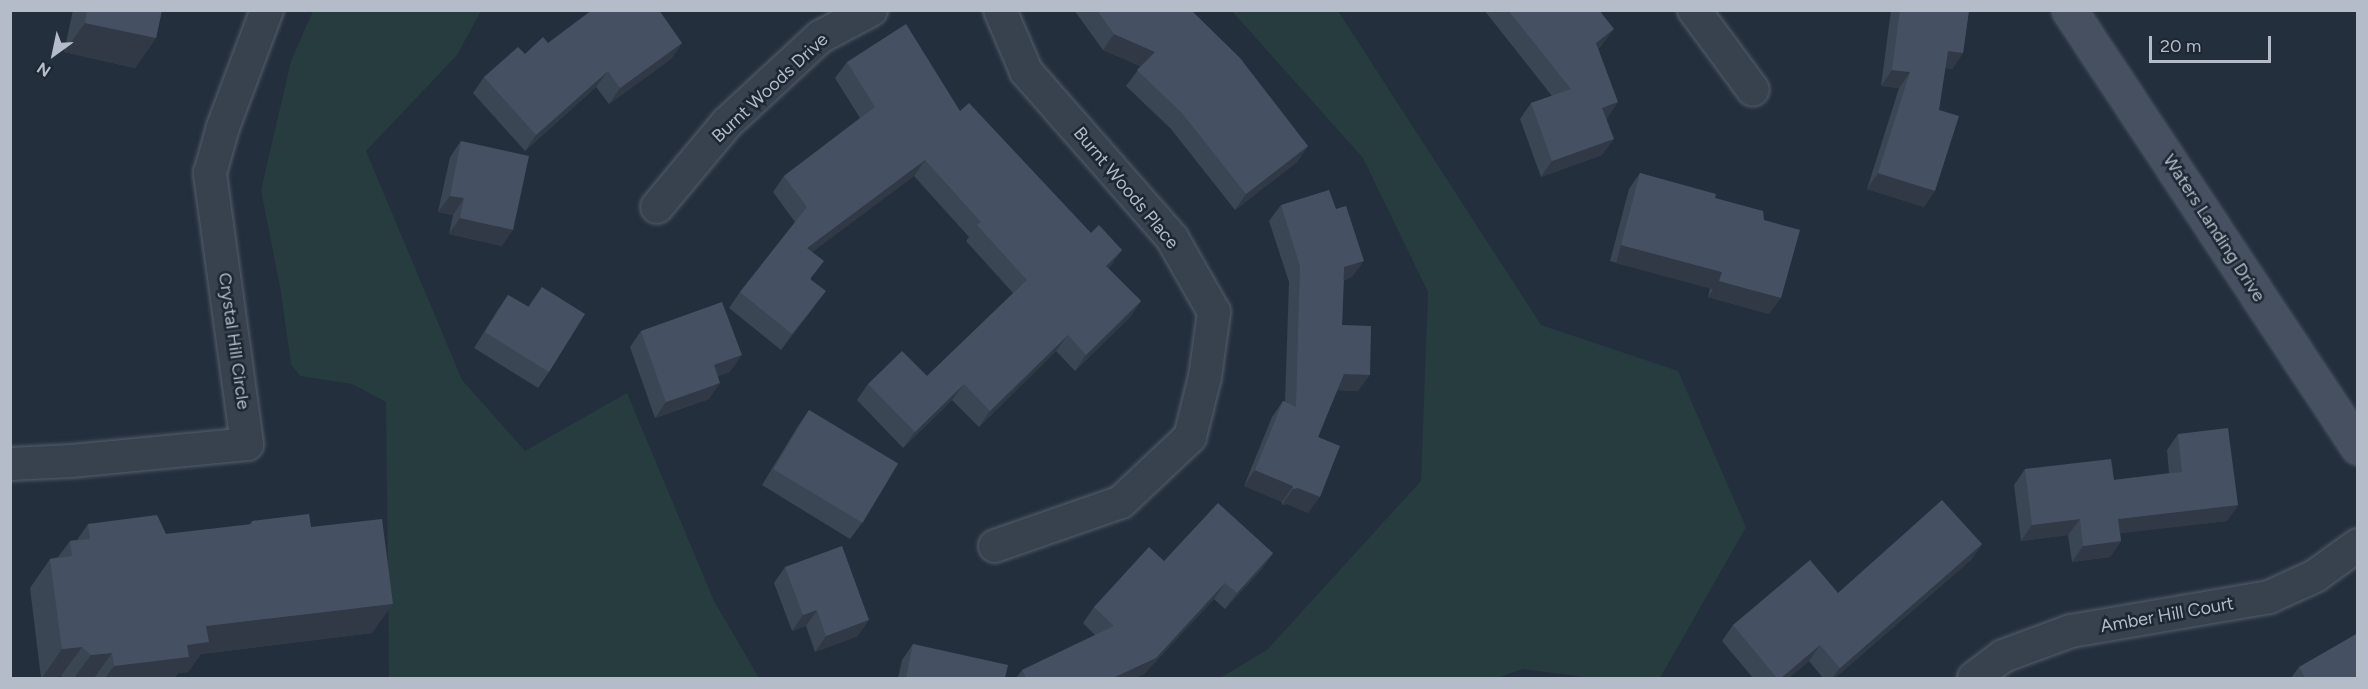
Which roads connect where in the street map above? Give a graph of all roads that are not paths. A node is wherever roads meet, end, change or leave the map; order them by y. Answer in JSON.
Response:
{"nodes":[{"id":1,"x":267,"y":10,"type":"edge"},
{"id":2,"x":871,"y":10,"type":"edge"},
{"id":3,"x":1000,"y":10,"type":"edge"},
{"id":4,"x":1694,"y":10,"type":"edge"},
{"id":5,"x":2069,"y":10,"type":"edge"},
{"id":6,"x":1753,"y":90,"type":"dead end"},
{"id":7,"x":657,"y":207,"type":"dead end"},
{"id":8,"x":2358,"y":447,"type":"edge"},
{"id":9,"x":10,"y":464,"type":"edge"},
{"id":10,"x":2358,"y":545,"type":"edge"},
{"id":11,"x":995,"y":546,"type":"dead end"},
{"id":12,"x":1974,"y":678,"type":"edge"}],
"edges":[{"from":1,"to":9,"type":"street","name":"Crystal Hill Circle"},
{"from":2,"to":7,"type":"street","name":"Burnt Woods Drive"},
{"from":3,"to":11,"type":"street","name":"Burnt Woods Place"},
{"from":4,"to":6,"type":"street"},
{"from":5,"to":8,"type":"street","name":"Waters Landing Drive"},
{"from":10,"to":12,"type":"street","name":"Amber Hill Court"}]}
